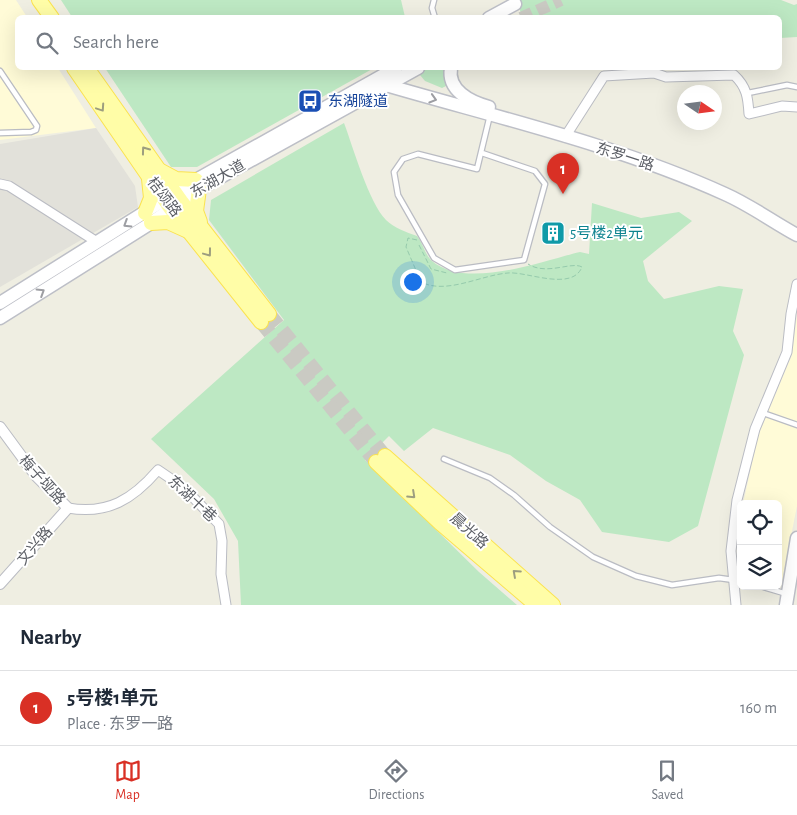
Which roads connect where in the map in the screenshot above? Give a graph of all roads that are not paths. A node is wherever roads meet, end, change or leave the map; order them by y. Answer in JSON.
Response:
{"nodes":[{"id":1,"x":28,"y":0,"type":"edge"},
{"id":2,"x":39,"y":0,"type":"edge"},
{"id":3,"x":434,"y":0,"type":"edge"},
{"id":4,"x":515,"y":4,"type":"dead end"},
{"id":5,"x":38,"y":15,"type":"edge"},
{"id":6,"x":50,"y":15,"type":"edge"},
{"id":7,"x":434,"y":15,"type":"edge"},
{"id":8,"x":495,"y":15,"type":"edge"},
{"id":9,"x":76,"y":70,"type":"edge"},
{"id":10,"x":88,"y":70,"type":"edge"},
{"id":11,"x":393,"y":70,"type":"edge"},
{"id":12,"x":414,"y":70,"type":"edge"},
{"id":13,"x":451,"y":70,"type":"edge"},
{"id":14,"x":0,"y":71,"type":"edge"},
{"id":15,"x":386,"y":85,"type":"junction"},
{"id":16,"x":797,"y":87,"type":"edge"},
{"id":17,"x":748,"y":93,"type":"junction"},
{"id":18,"x":797,"y":107,"type":"edge"},
{"id":19,"x":490,"y":116,"type":"junction"},
{"id":20,"x":0,"y":133,"type":"edge"},
{"id":21,"x":567,"y":134,"type":"junction"},
{"id":22,"x":482,"y":153,"type":"junction"},
{"id":23,"x":154,"y":173,"type":"junction"},
{"id":24,"x":0,"y":184,"type":"edge"},
{"id":25,"x":198,"y":185,"type":"junction"},
{"id":26,"x":173,"y":200,"type":"junction"},
{"id":27,"x":148,"y":218,"type":"junction"},
{"id":28,"x":797,"y":228,"type":"edge"},
{"id":29,"x":198,"y":230,"type":"junction"},
{"id":30,"x":797,"y":235,"type":"edge"},
{"id":31,"x":98,"y":242,"type":"junction"},
{"id":32,"x":797,"y":284,"type":"edge"},
{"id":33,"x":0,"y":303,"type":"edge"},
{"id":34,"x":0,"y":318,"type":"edge"},
{"id":35,"x":265,"y":318,"type":"tunnel mouth"},
{"id":36,"x":763,"y":413,"type":"junction"},
{"id":37,"x":797,"y":425,"type":"edge"},
{"id":38,"x":0,"y":426,"type":"edge"},
{"id":39,"x":444,"y":459,"type":"dead end"},
{"id":40,"x":68,"y":508,"type":"junction"},
{"id":41,"x":797,"y":538,"type":"edge"},
{"id":42,"x":795,"y":560,"type":"edge"},
{"id":43,"x":797,"y":576,"type":"edge"},
{"id":44,"x":737,"y":580,"type":"edge"},
{"id":45,"x":0,"y":584,"type":"edge"},
{"id":46,"x":768,"y":590,"type":"edge"},
{"id":47,"x":789,"y":601,"type":"edge"},
{"id":48,"x":226,"y":605,"type":"edge"},
{"id":49,"x":536,"y":605,"type":"edge"},
{"id":50,"x":553,"y":605,"type":"edge"},
{"id":51,"x":736,"y":605,"type":"edge"}],
"edges":[{"from":1,"to":5,"type":"main road"},
{"from":2,"to":6,"type":"main road"},
{"from":3,"to":7,"type":"lane"},
{"from":4,"to":8,"type":"main road"},
{"from":9,"to":23,"type":"main road","name":"桔颂路","one_way":true},
{"from":23,"to":10,"type":"main road","name":"桔颂路","one_way":true},
{"from":11,"to":25,"type":"main road","name":"东湖大道"},
{"from":12,"to":15,"type":"main road","name":"东湖大道"},
{"from":13,"to":21,"type":"main road","name":"东罗一路"},
{"from":14,"to":20,"type":"lane"},
{"from":15,"to":19,"type":"main road","name":"东罗一路","one_way":true},
{"from":15,"to":25,"type":"main road","name":"东湖大道"},
{"from":16,"to":17,"type":"lane"},
{"from":17,"to":18,"type":"street"},
{"from":17,"to":21,"type":"street"},
{"from":19,"to":21,"type":"main road","name":"东罗一路"},
{"from":19,"to":22,"type":"lane"},
{"from":21,"to":28,"type":"main road","name":"东罗一路"},
{"from":21,"to":30,"type":"main road","name":"东罗一路"},
{"from":22,"to":22,"type":"lane"},
{"from":23,"to":25,"type":"main road"},
{"from":23,"to":26,"type":"main road","name":"桔颂路"},
{"from":23,"to":27,"type":"main road"},
{"from":24,"to":31,"type":"street"},
{"from":25,"to":26,"type":"main road","name":"东湖大道"},
{"from":25,"to":29,"type":"main road"},
{"from":26,"to":27,"type":"main road","name":"东湖大道"},
{"from":26,"to":29,"type":"main road","name":"桔颂路"},
{"from":27,"to":29,"type":"main road"},
{"from":27,"to":31,"type":"main road","name":"东湖大道","one_way":true},
{"from":34,"to":27,"type":"main road","name":"东湖大道","one_way":true},
{"from":29,"to":35,"type":"main road","name":"桔颂路"},
{"from":31,"to":33,"type":"main road","name":"东湖大道"},
{"from":32,"to":36,"type":"street"},
{"from":36,"to":37,"type":"lane"},
{"from":36,"to":44,"type":"street"},
{"from":38,"to":40,"type":"street","name":"梅子垭路"},
{"from":39,"to":44,"type":"lane"},
{"from":40,"to":45,"type":"street","name":"文兴路"},
{"from":40,"to":48,"type":"street","name":"东湖十巷"},
{"from":41,"to":42,"type":"main road"},
{"from":42,"to":47,"type":"main road"},
{"from":43,"to":47,"type":"main road"},
{"from":44,"to":51,"type":"street"},
{"from":46,"to":47,"type":"lane"},
{"from":50,"to":49,"type":"main road","name":"晨光路","one_way":true}]}
